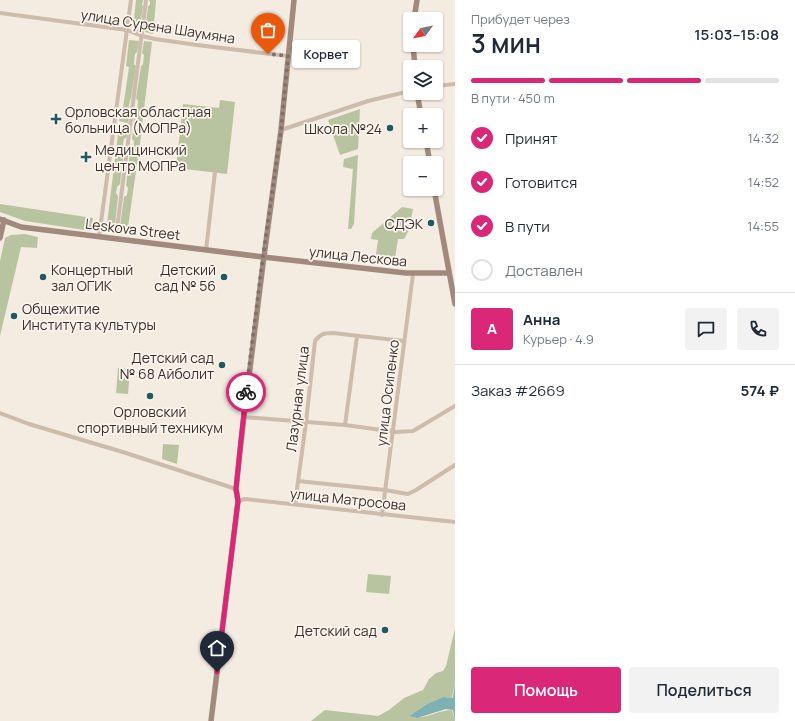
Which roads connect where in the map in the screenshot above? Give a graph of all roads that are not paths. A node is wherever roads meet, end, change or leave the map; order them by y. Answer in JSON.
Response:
{"nodes":[{"id":1,"x":131,"y":0,"type":"edge"},
{"id":2,"x":146,"y":0,"type":"edge"},
{"id":3,"x":294,"y":0,"type":"edge"},
{"id":4,"x":417,"y":0,"type":"edge"},
{"id":5,"x":415,"y":12,"type":"edge"},
{"id":6,"x":0,"y":14,"type":"edge"},
{"id":7,"x":127,"y":30,"type":"junction"},
{"id":8,"x":142,"y":36,"type":"junction"},
{"id":9,"x":288,"y":56,"type":"junction"},
{"id":10,"x":455,"y":84,"type":"edge"},
{"id":11,"x":443,"y":85,"type":"edge"},
{"id":12,"x":403,"y":94,"type":"edge"},
{"id":13,"x":281,"y":130,"type":"junction"},
{"id":14,"x":215,"y":172,"type":"dead end"},
{"id":15,"x":435,"y":196,"type":"edge"},
{"id":16,"x":2,"y":220,"type":"edge"},
{"id":17,"x":117,"y":229,"type":"dead end"},
{"id":18,"x":99,"y":237,"type":"junction"},
{"id":19,"x":0,"y":238,"type":"edge"},
{"id":20,"x":206,"y":250,"type":"junction"},
{"id":21,"x":263,"y":257,"type":"junction"},
{"id":22,"x":449,"y":273,"type":"junction"},
{"id":23,"x":413,"y":274,"type":"junction"},
{"id":24,"x":455,"y":304,"type":"edge"},
{"id":25,"x":357,"y":336,"type":"junction"},
{"id":26,"x":404,"y":341,"type":"junction"},
{"id":27,"x":455,"y":406,"type":"edge"},
{"id":28,"x":0,"y":413,"type":"edge"},
{"id":29,"x":243,"y":417,"type":"junction"},
{"id":30,"x":306,"y":422,"type":"junction"},
{"id":31,"x":346,"y":425,"type":"junction"},
{"id":32,"x":393,"y":432,"type":"junction"},
{"id":33,"x":455,"y":465,"type":"edge"},
{"id":34,"x":298,"y":481,"type":"junction"},
{"id":35,"x":236,"y":489,"type":"junction"},
{"id":36,"x":386,"y":490,"type":"junction"},
{"id":37,"x":238,"y":501,"type":"junction"},
{"id":38,"x":295,"y":504,"type":"junction"},
{"id":39,"x":382,"y":515,"type":"junction"},
{"id":40,"x":455,"y":522,"type":"edge"},
{"id":41,"x":212,"y":721,"type":"edge"}],
"edges":[{"from":1,"to":7,"type":"street"},
{"from":2,"to":8,"type":"street"},
{"from":3,"to":9,"type":"main road"},
{"from":4,"to":5,"type":"main road"},
{"from":6,"to":7,"type":"street","name":"улица Сурена Шаумяна"},
{"from":7,"to":8,"type":"street","name":"улица Сурена Шаумяна"},
{"from":7,"to":18,"type":"street"},
{"from":8,"to":9,"type":"street","name":"улица Сурена Шаумяна"},
{"from":8,"to":17,"type":"street"},
{"from":9,"to":13,"type":"main road"},
{"from":10,"to":11,"type":"street"},
{"from":12,"to":13,"type":"street"},
{"from":13,"to":21,"type":"main road"},
{"from":14,"to":20,"type":"street"},
{"from":15,"to":22,"type":"main road"},
{"from":16,"to":18,"type":"main road","name":"Leskova Street"},
{"from":16,"to":19,"type":"main road"},
{"from":18,"to":20,"type":"main road","name":"Leskova Street"},
{"from":20,"to":21,"type":"main road","name":"Leskova Street"},
{"from":21,"to":23,"type":"main road","name":"улица Лескова"},
{"from":21,"to":29,"type":"main road"},
{"from":22,"to":23,"type":"main road","name":"улица Лескова"},
{"from":22,"to":24,"type":"main road"},
{"from":23,"to":26,"type":"street","name":"улица Осипенко"},
{"from":25,"to":26,"type":"street","name":"Лазурная улица"},
{"from":25,"to":30,"type":"street","name":"Лазурная улица"},
{"from":25,"to":31,"type":"street"},
{"from":26,"to":32,"type":"street","name":"улица Осипенко"},
{"from":27,"to":32,"type":"street"},
{"from":28,"to":35,"type":"street"},
{"from":29,"to":30,"type":"street"},
{"from":29,"to":35,"type":"main road"},
{"from":30,"to":31,"type":"street"},
{"from":30,"to":34,"type":"street","name":"Лазурная улица"},
{"from":31,"to":32,"type":"street"},
{"from":32,"to":36,"type":"street","name":"улица Осипенко"},
{"from":33,"to":36,"type":"street"},
{"from":34,"to":36,"type":"street"},
{"from":34,"to":38,"type":"street","name":"Лазурная улица"},
{"from":35,"to":37,"type":"main road"},
{"from":36,"to":39,"type":"street","name":"улица Осипенко"},
{"from":37,"to":38,"type":"street","name":"улица Матросова"},
{"from":37,"to":41,"type":"main road"},
{"from":38,"to":39,"type":"street","name":"улица Матросова"},
{"from":39,"to":40,"type":"street","name":"улица Матросова"}]}
